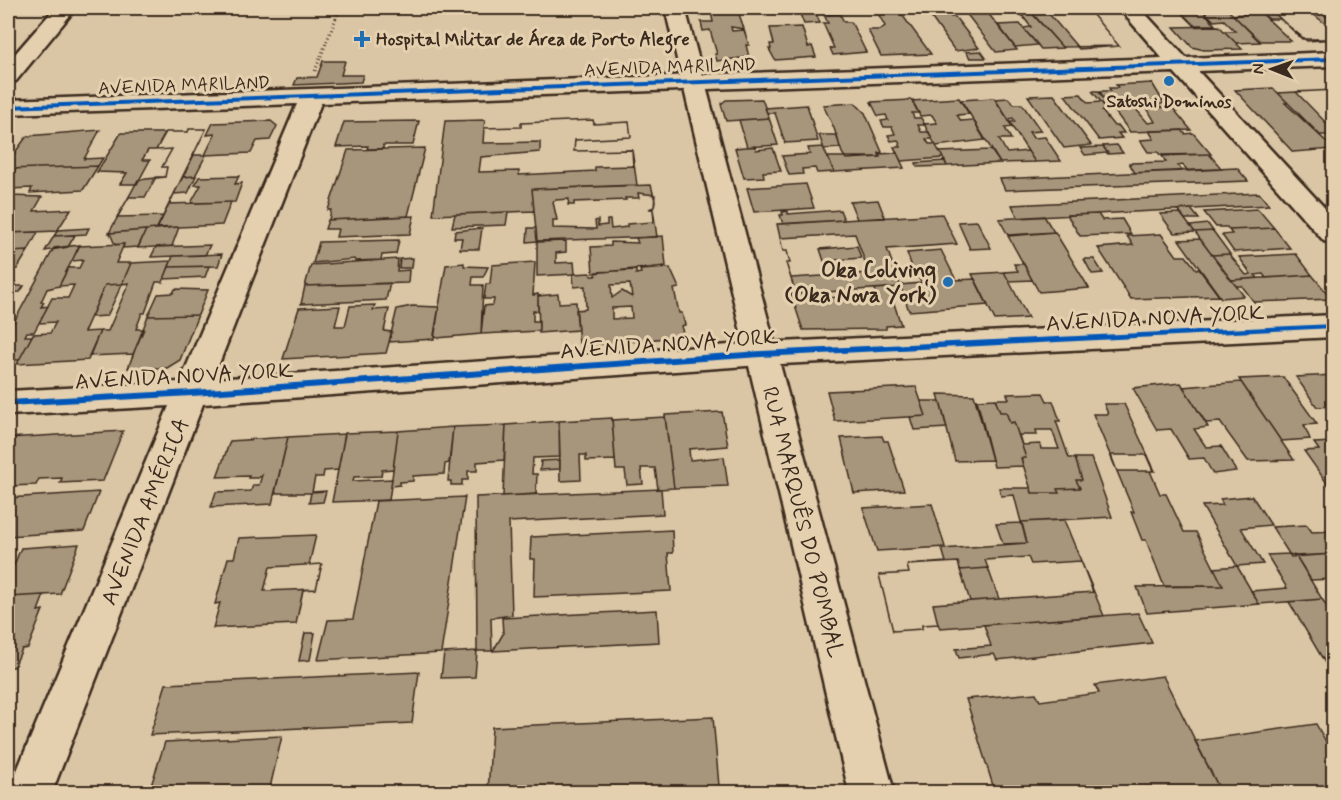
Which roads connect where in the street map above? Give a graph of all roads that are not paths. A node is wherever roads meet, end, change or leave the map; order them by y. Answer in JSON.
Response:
{"nodes":[{"id":1,"x":66,"y":8,"type":"edge"},
{"id":2,"x":675,"y":8,"type":"edge"},
{"id":3,"x":1129,"y":8,"type":"edge"},
{"id":4,"x":1334,"y":59,"type":"edge"},
{"id":5,"x":1180,"y":64,"type":"junction"},
{"id":6,"x":8,"y":76,"type":"edge"},
{"id":7,"x":692,"y":81,"type":"junction"},
{"id":8,"x":313,"y":84,"type":"junction"},
{"id":9,"x":8,"y":107,"type":"edge"},
{"id":10,"x":1334,"y":235,"type":"edge"},
{"id":11,"x":1334,"y":326,"type":"edge"},
{"id":12,"x":761,"y":354,"type":"junction"},
{"id":13,"x":192,"y":393,"type":"junction"},
{"id":14,"x":8,"y":403,"type":"edge"},
{"id":15,"x":30,"y":792,"type":"edge"},
{"id":16,"x":872,"y":792,"type":"edge"}],
"edges":[{"from":1,"to":6,"type":"street"},
{"from":2,"to":7,"type":"street","name":"RUA MARQUÊS DO POMBAL"},
{"from":3,"to":5,"type":"street"},
{"from":4,"to":5,"type":"street","name":"AVENIDA MARILAND"},
{"from":5,"to":7,"type":"street","name":"AVENIDA MARILAND"},
{"from":5,"to":10,"type":"street"},
{"from":7,"to":8,"type":"street","name":"AVENIDA MARILAND"},
{"from":7,"to":12,"type":"street","name":"RUA MARQUÊS DO POMBAL"},
{"from":8,"to":9,"type":"street","name":"AVENIDA MARILAND"},
{"from":8,"to":13,"type":"street","name":"AVENIDA AMÉRICA"},
{"from":11,"to":12,"type":"street","name":"AVENIDA NOVA YORK"},
{"from":12,"to":13,"type":"street","name":"AVENIDA NOVA YORK"},
{"from":12,"to":16,"type":"street","name":"RUA MARQUÊS DO POMBAL"},
{"from":13,"to":14,"type":"street","name":"AVENIDA NOVA YORK"},
{"from":13,"to":15,"type":"street","name":"AVENIDA AMÉRICA"}]}
